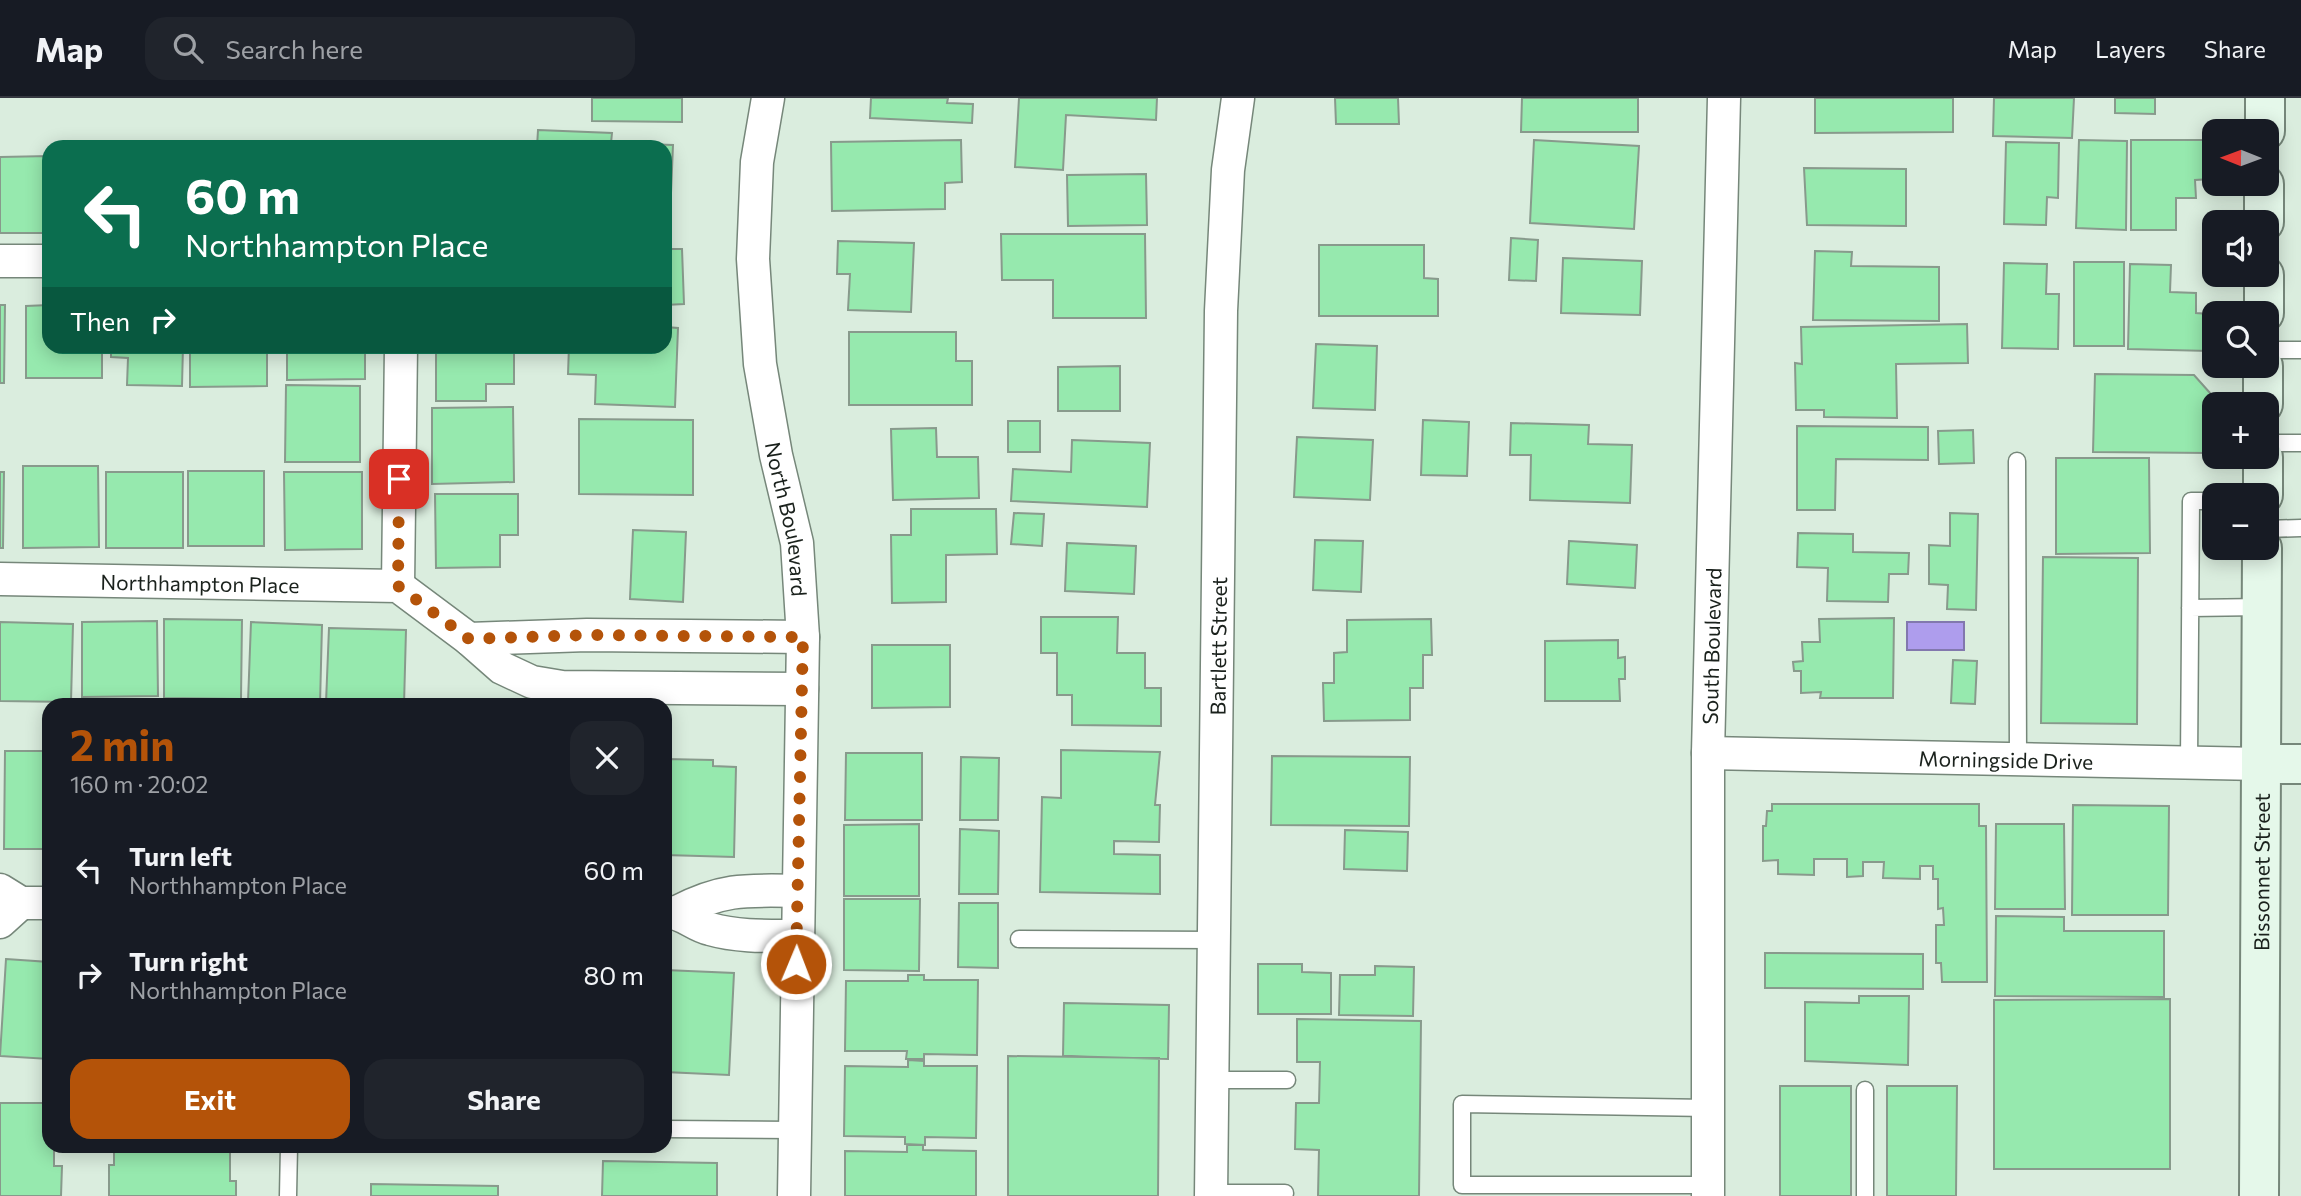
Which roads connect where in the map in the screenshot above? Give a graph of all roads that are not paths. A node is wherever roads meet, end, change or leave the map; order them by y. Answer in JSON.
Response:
{"nodes":[{"id":1,"x":768,"y":98,"type":"edge"},
{"id":2,"x":1238,"y":98,"type":"edge"},
{"id":3,"x":1724,"y":98,"type":"edge"},
{"id":4,"x":2265,"y":98,"type":"edge"},
{"id":5,"x":2265,"y":119,"type":"edge"},
{"id":6,"x":0,"y":261,"type":"edge"},
{"id":7,"x":42,"y":261,"type":"edge"},
{"id":8,"x":2279,"y":350,"type":"edge"},
{"id":9,"x":2301,"y":350,"type":"edge"},
{"id":10,"x":401,"y":354,"type":"edge"},
{"id":11,"x":2279,"y":443,"type":"edge"},
{"id":12,"x":2301,"y":443,"type":"edge"},
{"id":13,"x":2017,"y":461,"type":"dead end"},
{"id":14,"x":2202,"y":501,"type":"edge"},
{"id":15,"x":2279,"y":528,"type":"edge"},
{"id":16,"x":2301,"y":528,"type":"edge"},
{"id":17,"x":2263,"y":560,"type":"edge"},
{"id":18,"x":0,"y":579,"type":"edge"},
{"id":19,"x":398,"y":586,"type":"junction"},
{"id":20,"x":2262,"y":607,"type":"junction"},
{"id":21,"x":2190,"y":608,"type":"junction"},
{"id":22,"x":639,"y":636,"type":"junction"},
{"id":23,"x":803,"y":637,"type":"junction"},
{"id":24,"x":469,"y":639,"type":"junction"},
{"id":25,"x":639,"y":687,"type":"junction"},
{"id":26,"x":802,"y":689,"type":"junction"},
{"id":27,"x":1708,"y":753,"type":"junction"},
{"id":28,"x":2018,"y":759,"type":"junction"},
{"id":29,"x":2189,"y":762,"type":"junction"},
{"id":30,"x":2261,"y":764,"type":"junction"},
{"id":31,"x":2301,"y":764,"type":"edge"},
{"id":32,"x":798,"y":891,"type":"junction"},
{"id":33,"x":672,"y":912,"type":"edge"},
{"id":34,"x":672,"y":912,"type":"edge"},
{"id":35,"x":797,"y":936,"type":"junction"},
{"id":36,"x":1018,"y":939,"type":"dead end"},
{"id":37,"x":1213,"y":940,"type":"junction"},
{"id":38,"x":1212,"y":1080,"type":"junction"},
{"id":39,"x":1287,"y":1080,"type":"dead end"},
{"id":40,"x":1866,"y":1090,"type":"dead end"},
{"id":41,"x":1708,"y":1108,"type":"junction"},
{"id":42,"x":672,"y":1129,"type":"edge"},
{"id":43,"x":795,"y":1130,"type":"junction"},
{"id":44,"x":289,"y":1153,"type":"edge"},
{"id":45,"x":1708,"y":1190,"type":"edge"},
{"id":46,"x":1285,"y":1193,"type":"dead end"},
{"id":47,"x":1211,"y":1194,"type":"edge"},
{"id":48,"x":288,"y":1196,"type":"edge"},
{"id":49,"x":794,"y":1196,"type":"edge"},
{"id":50,"x":1865,"y":1196,"type":"edge"},
{"id":51,"x":2259,"y":1196,"type":"edge"}],
"edges":[{"from":1,"to":23,"type":"street","name":"North Boulevard"},
{"from":2,"to":37,"type":"street","name":"Bartlett Street"},
{"from":3,"to":27,"type":"street","name":"South Boulevard"},
{"from":4,"to":5,"type":"main road"},
{"from":6,"to":7,"type":"street"},
{"from":8,"to":9,"type":"lane"},
{"from":10,"to":19,"type":"street"},
{"from":11,"to":12,"type":"lane"},
{"from":13,"to":28,"type":"lane"},
{"from":14,"to":21,"type":"lane"},
{"from":15,"to":16,"type":"lane"},
{"from":17,"to":20,"type":"main road","name":"Bissonnet Street"},
{"from":18,"to":19,"type":"street","name":"Northhampton Place"},
{"from":19,"to":24,"type":"street"},
{"from":20,"to":21,"type":"lane"},
{"from":20,"to":30,"type":"main road","name":"Bissonnet Street"},
{"from":21,"to":29,"type":"lane"},
{"from":22,"to":23,"type":"street"},
{"from":22,"to":24,"type":"street"},
{"from":22,"to":25,"type":"street"},
{"from":23,"to":26,"type":"street","name":"North Boulevard"},
{"from":24,"to":25,"type":"street"},
{"from":25,"to":26,"type":"street"},
{"from":26,"to":32,"type":"street","name":"North Boulevard"},
{"from":27,"to":28,"type":"street","name":"Morningside Drive"},
{"from":27,"to":41,"type":"street","name":"South Boulevard"},
{"from":28,"to":29,"type":"street","name":"Morningside Drive"},
{"from":29,"to":30,"type":"street","name":"Morningside Drive"},
{"from":30,"to":31,"type":"main road","name":"Morningside Drive"},
{"from":30,"to":51,"type":"main road","name":"Bissonnet Street"},
{"from":32,"to":33,"type":"street"},
{"from":32,"to":35,"type":"street","name":"North Boulevard"},
{"from":34,"to":35,"type":"street"},
{"from":35,"to":43,"type":"street","name":"North Boulevard"},
{"from":36,"to":37,"type":"lane"},
{"from":37,"to":38,"type":"street","name":"Bartlett Street"},
{"from":38,"to":39,"type":"lane"},
{"from":38,"to":47,"type":"street","name":"Bartlett Street"},
{"from":40,"to":50,"type":"lane"},
{"from":41,"to":45,"type":"street","name":"South Boulevard"},
{"from":41,"to":45,"type":"lane"},
{"from":42,"to":43,"type":"lane"},
{"from":43,"to":49,"type":"street","name":"North Boulevard"},
{"from":44,"to":48,"type":"lane"},
{"from":46,"to":47,"type":"lane"}]}
